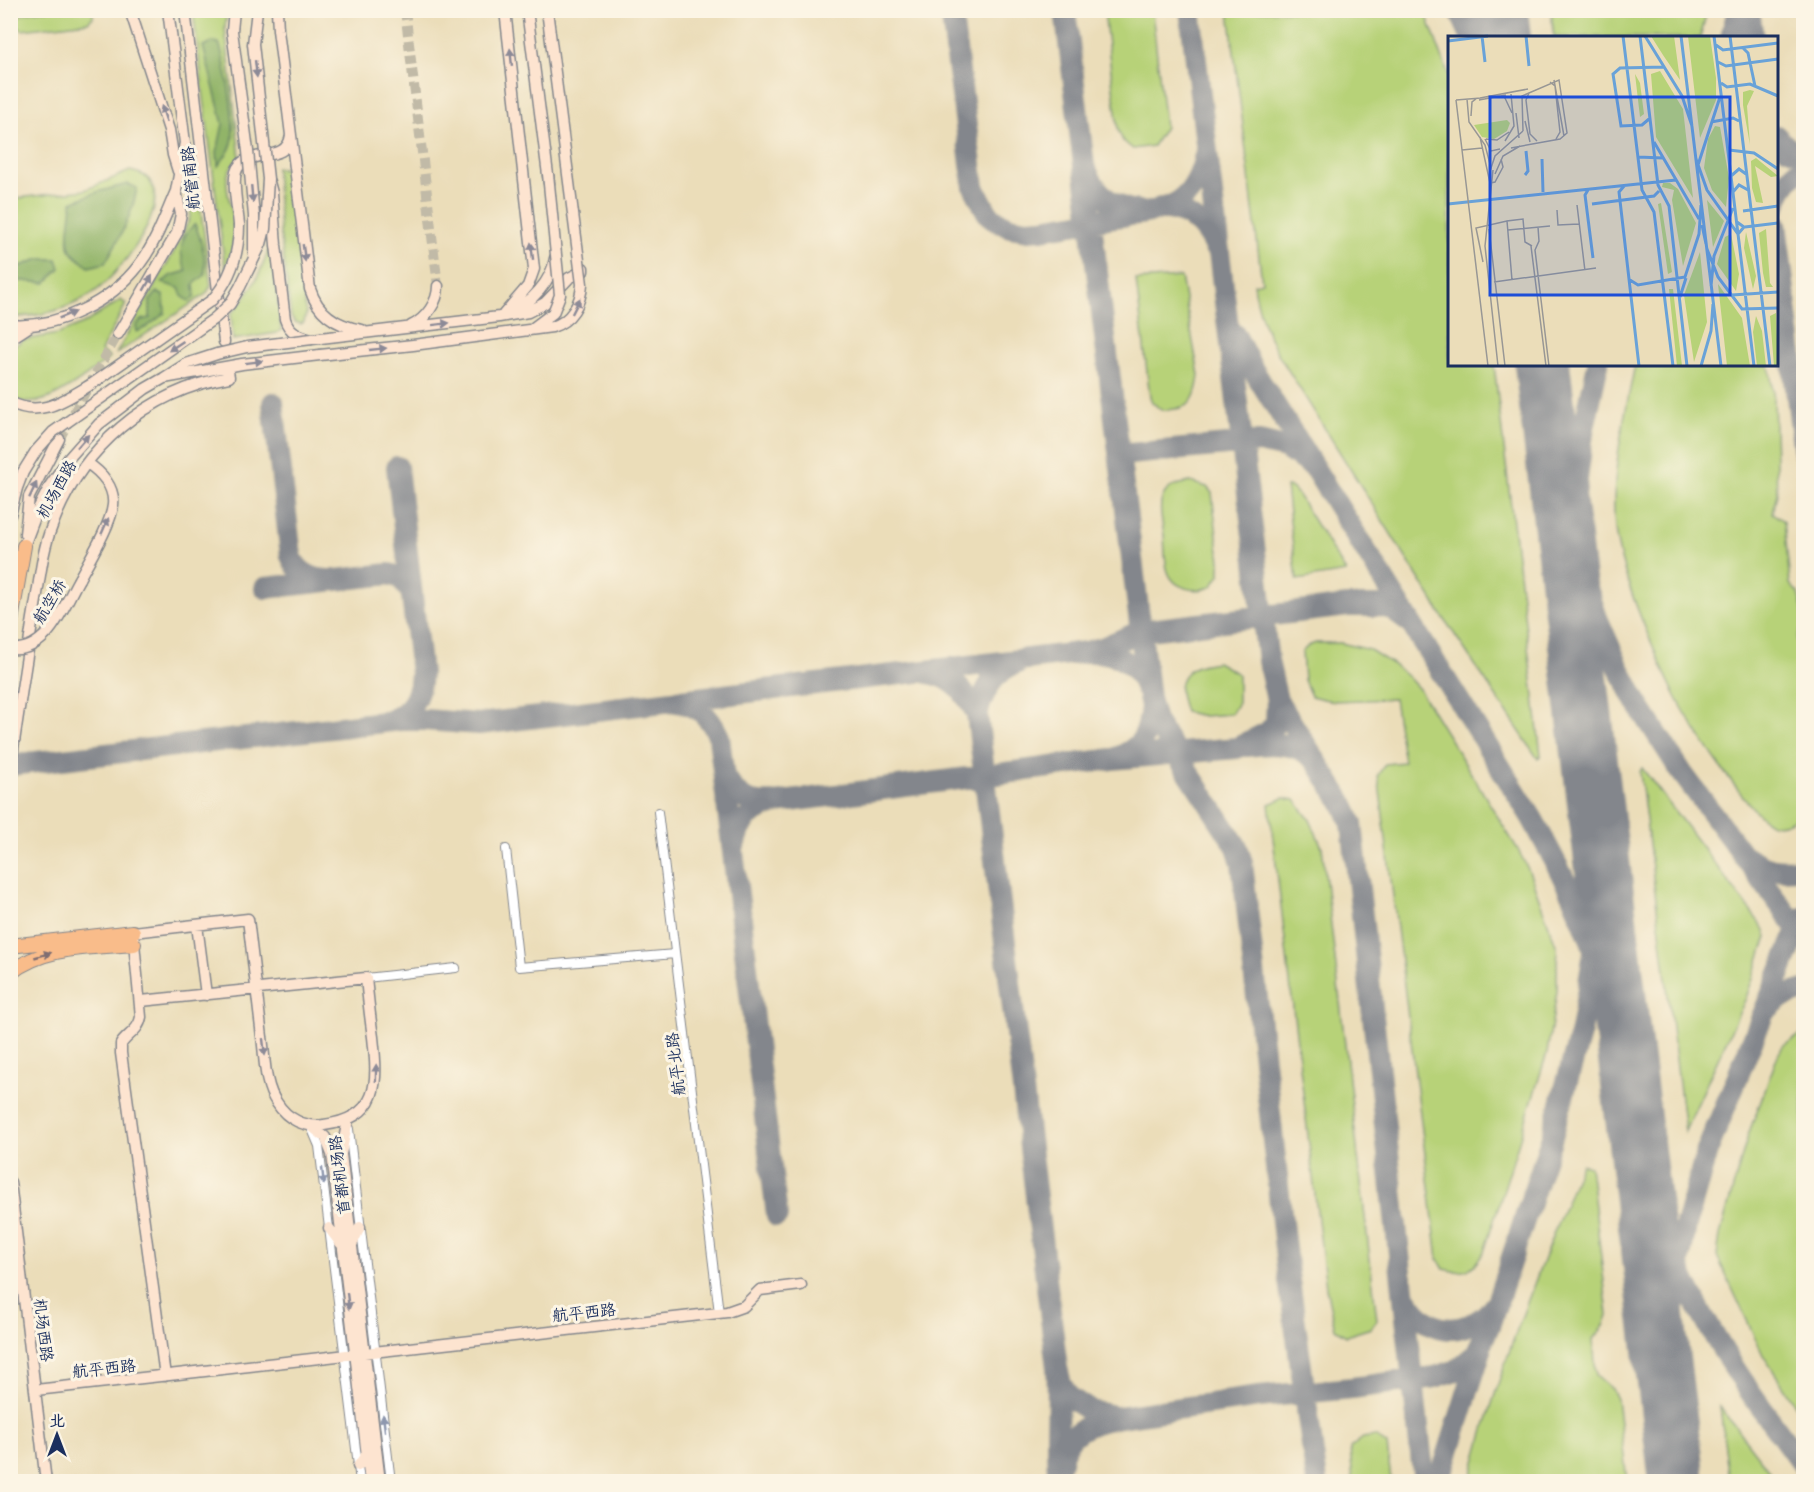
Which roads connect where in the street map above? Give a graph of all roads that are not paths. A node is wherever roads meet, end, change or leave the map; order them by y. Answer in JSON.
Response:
{"nodes":[{"id":1,"x":130,"y":10,"type":"edge"},
{"id":2,"x":168,"y":10,"type":"edge"},
{"id":3,"x":185,"y":10,"type":"edge"},
{"id":4,"x":234,"y":10,"type":"edge"},
{"id":5,"x":257,"y":10,"type":"edge"},
{"id":6,"x":278,"y":10,"type":"edge"},
{"id":7,"x":505,"y":10,"type":"edge"},
{"id":8,"x":528,"y":10,"type":"edge"},
{"id":9,"x":549,"y":10,"type":"edge"},
{"id":10,"x":291,"y":132,"type":"junction"},
{"id":11,"x":274,"y":155,"type":"junction"},
{"id":12,"x":178,"y":171,"type":"junction"},
{"id":13,"x":296,"y":174,"type":"junction"},
{"id":14,"x":268,"y":179,"type":"junction"},
{"id":15,"x":176,"y":191,"type":"junction"},
{"id":16,"x":254,"y":256,"type":"junction"},
{"id":17,"x":438,"y":286,"type":"tunnel mouth"},
{"id":18,"x":499,"y":317,"type":"junction"},
{"id":19,"x":10,"y":325,"type":"edge"},
{"id":20,"x":30,"y":326,"type":"junction"},
{"id":21,"x":405,"y":329,"type":"junction"},
{"id":22,"x":383,"y":331,"type":"junction"},
{"id":23,"x":527,"y":331,"type":"junction"},
{"id":24,"x":118,"y":334,"type":"tunnel mouth"},
{"id":25,"x":10,"y":339,"type":"edge"},
{"id":26,"x":312,"y":339,"type":"junction"},
{"id":27,"x":224,"y":342,"type":"dead end"},
{"id":28,"x":228,"y":374,"type":"dead end"},
{"id":29,"x":158,"y":381,"type":"junction"},
{"id":30,"x":10,"y":402,"type":"edge"},
{"id":31,"x":59,"y":439,"type":"tunnel mouth"},
{"id":32,"x":87,"y":463,"type":"junction"},
{"id":33,"x":10,"y":515,"type":"edge"},
{"id":34,"x":24,"y":546,"type":"junction"},
{"id":35,"x":10,"y":626,"type":"edge"},
{"id":36,"x":10,"y":650,"type":"edge"},
{"id":37,"x":10,"y":769,"type":"edge"},
{"id":38,"x":658,"y":812,"type":"dead end"},
{"id":39,"x":506,"y":849,"type":"dead end"},
{"id":40,"x":197,"y":925,"type":"junction"},
{"id":41,"x":133,"y":938,"type":"junction"},
{"id":42,"x":78,"y":943,"type":"junction"},
{"id":43,"x":10,"y":946,"type":"edge"},
{"id":44,"x":675,"y":954,"type":"junction"},
{"id":45,"x":456,"y":968,"type":"dead end"},
{"id":46,"x":10,"y":973,"type":"edge"},
{"id":47,"x":366,"y":978,"type":"junction"},
{"id":48,"x":256,"y":989,"type":"junction"},
{"id":49,"x":206,"y":994,"type":"junction"},
{"id":50,"x":141,"y":1001,"type":"junction"},
{"id":51,"x":348,"y":1120,"type":"junction"},
{"id":52,"x":311,"y":1126,"type":"junction"},
{"id":53,"x":10,"y":1182,"type":"edge"},
{"id":54,"x":360,"y":1227,"type":"junction"},
{"id":55,"x":329,"y":1228,"type":"junction"},
{"id":56,"x":347,"y":1245,"type":"junction"},
{"id":57,"x":801,"y":1285,"type":"dead end"},
{"id":58,"x":718,"y":1312,"type":"junction"},
{"id":59,"x":360,"y":1353,"type":"junction"},
{"id":60,"x":165,"y":1376,"type":"junction"},
{"id":61,"x":36,"y":1390,"type":"junction"},
{"id":62,"x":371,"y":1452,"type":"junction"},
{"id":63,"x":388,"y":1463,"type":"junction"},
{"id":64,"x":358,"y":1466,"type":"junction"},
{"id":65,"x":46,"y":1482,"type":"edge"},
{"id":66,"x":360,"y":1482,"type":"edge"},
{"id":67,"x":370,"y":1482,"type":"edge"},
{"id":68,"x":380,"y":1482,"type":"edge"},
{"id":69,"x":391,"y":1482,"type":"edge"}],
"edges":[{"from":12,"to":1,"type":"street","one_way":true},
{"from":2,"to":12,"type":"street"},
{"from":3,"to":27,"type":"street","name":"航管南路"},
{"from":4,"to":16,"type":"street","one_way":true,"bridge":true},
{"from":5,"to":14,"type":"street","one_way":true,"bridge":true},
{"from":6,"to":10,"type":"street"},
{"from":18,"to":7,"type":"street","one_way":true},
{"from":8,"to":18,"type":"street"},
{"from":8,"to":23,"type":"street","bridge":true},
{"from":9,"to":18,"type":"street"},
{"from":23,"to":9,"type":"street","one_way":true,"bridge":true},
{"from":10,"to":11,"type":"street"},
{"from":10,"to":13,"type":"street"},
{"from":11,"to":13,"type":"street"},
{"from":11,"to":30,"type":"street","bridge":true},
{"from":12,"to":15,"type":"street"},
{"from":13,"to":22,"type":"street","one_way":true},
{"from":14,"to":16,"type":"street","bridge":true},
{"from":14,"to":26,"type":"street","bridge":true},
{"from":20,"to":15,"type":"street","one_way":true},
{"from":24,"to":15,"type":"street","one_way":true},
{"from":16,"to":33,"type":"street","one_way":true,"bridge":true},
{"from":17,"to":21,"type":"street"},
{"from":21,"to":18,"type":"street","one_way":true},
{"from":19,"to":20,"type":"street"},
{"from":20,"to":25,"type":"street"},
{"from":21,"to":22,"type":"street"},
{"from":22,"to":26,"type":"street"},
{"from":29,"to":23,"type":"street","one_way":true,"bridge":true},
{"from":26,"to":29,"type":"street","bridge":true},
{"from":28,"to":32,"type":"street","name":"机场西路"},
{"from":34,"to":29,"type":"street","one_way":true},
{"from":34,"to":31,"type":"street","one_way":true},
{"from":36,"to":32,"type":"street","name":"航空桥","one_way":true,"bridge":true},
{"from":32,"to":37,"type":"street","name":"机场西路"},
{"from":34,"to":35,"type":"highway"},
{"from":38,"to":44,"type":"street","name":"航平北路"},
{"from":39,"to":44,"type":"street"},
{"from":40,"to":41,"type":"street"},
{"from":40,"to":48,"type":"street"},
{"from":40,"to":49,"type":"street"},
{"from":41,"to":42,"type":"highway"},
{"from":41,"to":50,"type":"street"},
{"from":42,"to":43,"type":"highway"},
{"from":46,"to":42,"type":"highway","one_way":true},
{"from":44,"to":58,"type":"street","name":"航平北路"},
{"from":45,"to":47,"type":"street"},
{"from":47,"to":48,"type":"street"},
{"from":51,"to":47,"type":"street","one_way":true},
{"from":48,"to":49,"type":"street"},
{"from":48,"to":52,"type":"street","one_way":true},
{"from":49,"to":50,"type":"street"},
{"from":50,"to":60,"type":"street"},
{"from":51,"to":52,"type":"street"},
{"from":51,"to":54,"type":"street","name":"首都机场路"},
{"from":51,"to":56,"type":"street","name":"首都机场路"},
{"from":52,"to":55,"type":"street","name":"首都机场路","one_way":true},
{"from":52,"to":56,"type":"street","name":"首都机场路"},
{"from":53,"to":61,"type":"street","name":"机场西路"},
{"from":54,"to":56,"type":"street"},
{"from":54,"to":59,"type":"street","name":"首都机场路"},
{"from":55,"to":56,"type":"street"},
{"from":55,"to":59,"type":"street","name":"首都机场路"},
{"from":56,"to":59,"type":"street","name":"首都机场路"},
{"from":57,"to":58,"type":"street","name":"航平西路"},
{"from":58,"to":59,"type":"street","name":"航平西路"},
{"from":59,"to":60,"type":"street","name":"航平西路"},
{"from":59,"to":62,"type":"street","name":"首都机场路"},
{"from":63,"to":59,"type":"street","name":"首都机场路","one_way":true},
{"from":59,"to":64,"type":"street","name":"首都机场路"},
{"from":60,"to":61,"type":"street","name":"航平西路"},
{"from":61,"to":65,"type":"street","name":"机场西路"},
{"from":62,"to":63,"type":"street"},
{"from":62,"to":64,"type":"street"},
{"from":62,"to":67,"type":"street","name":"首都机场路"},
{"from":62,"to":68,"type":"street","name":"首都机场路"},
{"from":63,"to":69,"type":"street","name":"首都机场路"},
{"from":64,"to":66,"type":"street","name":"首都机场路"}]}
